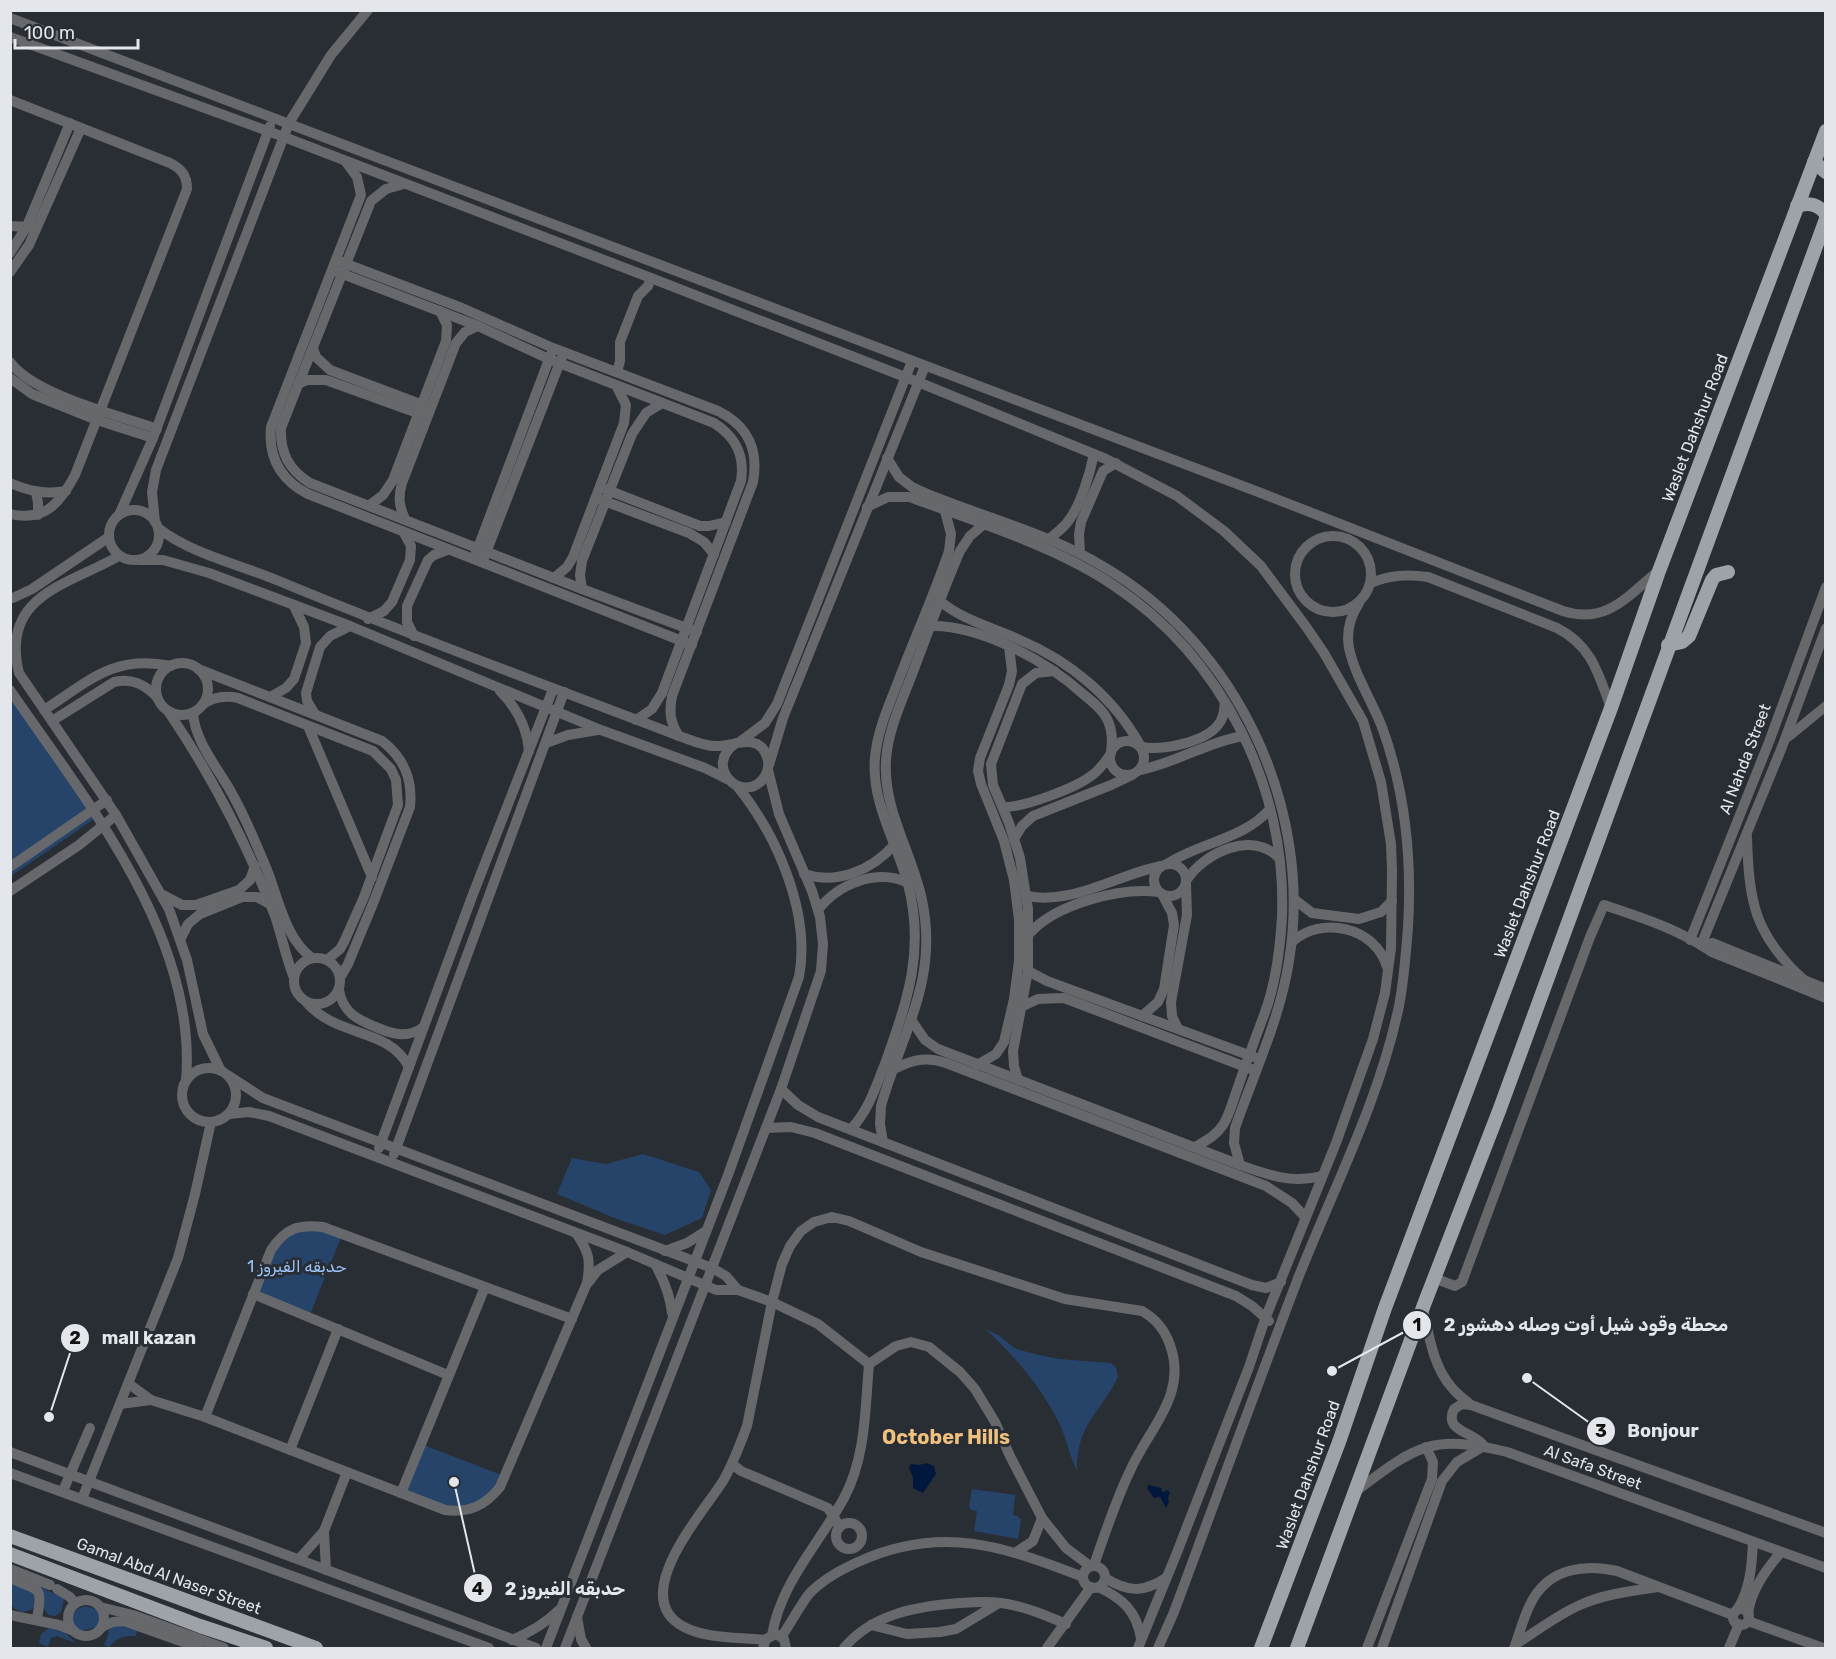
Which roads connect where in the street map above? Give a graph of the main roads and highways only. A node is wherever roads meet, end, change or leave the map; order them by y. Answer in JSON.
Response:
{"nodes":[{"id":1,"x":1826,"y":131,"type":"edge"},
{"id":2,"x":1814,"y":162,"type":"junction"},
{"id":3,"x":1826,"y":172,"type":"edge"},
{"id":4,"x":1797,"y":206,"type":"junction"},
{"id":5,"x":1826,"y":214,"type":"edge"},
{"id":6,"x":1826,"y":219,"type":"edge"},
{"id":7,"x":1728,"y":572,"type":"dead end"},
{"id":8,"x":1668,"y":645,"type":"junction"},
{"id":9,"x":10,"y":1536,"type":"edge"},
{"id":10,"x":10,"y":1554,"type":"edge"},
{"id":11,"x":202,"y":1605,"type":"junction"},
{"id":12,"x":242,"y":1620,"type":"junction"},
{"id":13,"x":200,"y":1626,"type":"junction"},
{"id":14,"x":235,"y":1638,"type":"junction"},
{"id":15,"x":266,"y":1648,"type":"edge"},
{"id":16,"x":316,"y":1648,"type":"edge"},
{"id":17,"x":1261,"y":1648,"type":"edge"},
{"id":18,"x":1297,"y":1648,"type":"edge"}],
"edges":[{"from":1,"to":2,"type":"main road","name":"Waslet Dahshur Road"},
{"from":2,"to":3,"type":"main road"},
{"from":2,"to":4,"type":"main road","name":"Waslet Dahshur Road"},
{"from":4,"to":5,"type":"main road"},
{"from":4,"to":17,"type":"main road","name":"Waslet Dahshur Road"},
{"from":6,"to":8,"type":"main road"},
{"from":7,"to":8,"type":"main road"},
{"from":8,"to":18,"type":"main road"},
{"from":9,"to":11,"type":"main road","name":"Gamal Abd Al Naser Street"},
{"from":10,"to":13,"type":"main road"},
{"from":11,"to":12,"type":"main road","name":"Gamal Abd Al Naser Street"},
{"from":11,"to":13,"type":"main road"},
{"from":12,"to":14,"type":"main road"},
{"from":12,"to":16,"type":"main road","name":"Gamal Abd Al Naser Street"},
{"from":13,"to":14,"type":"main road"},
{"from":14,"to":15,"type":"main road"}]}
